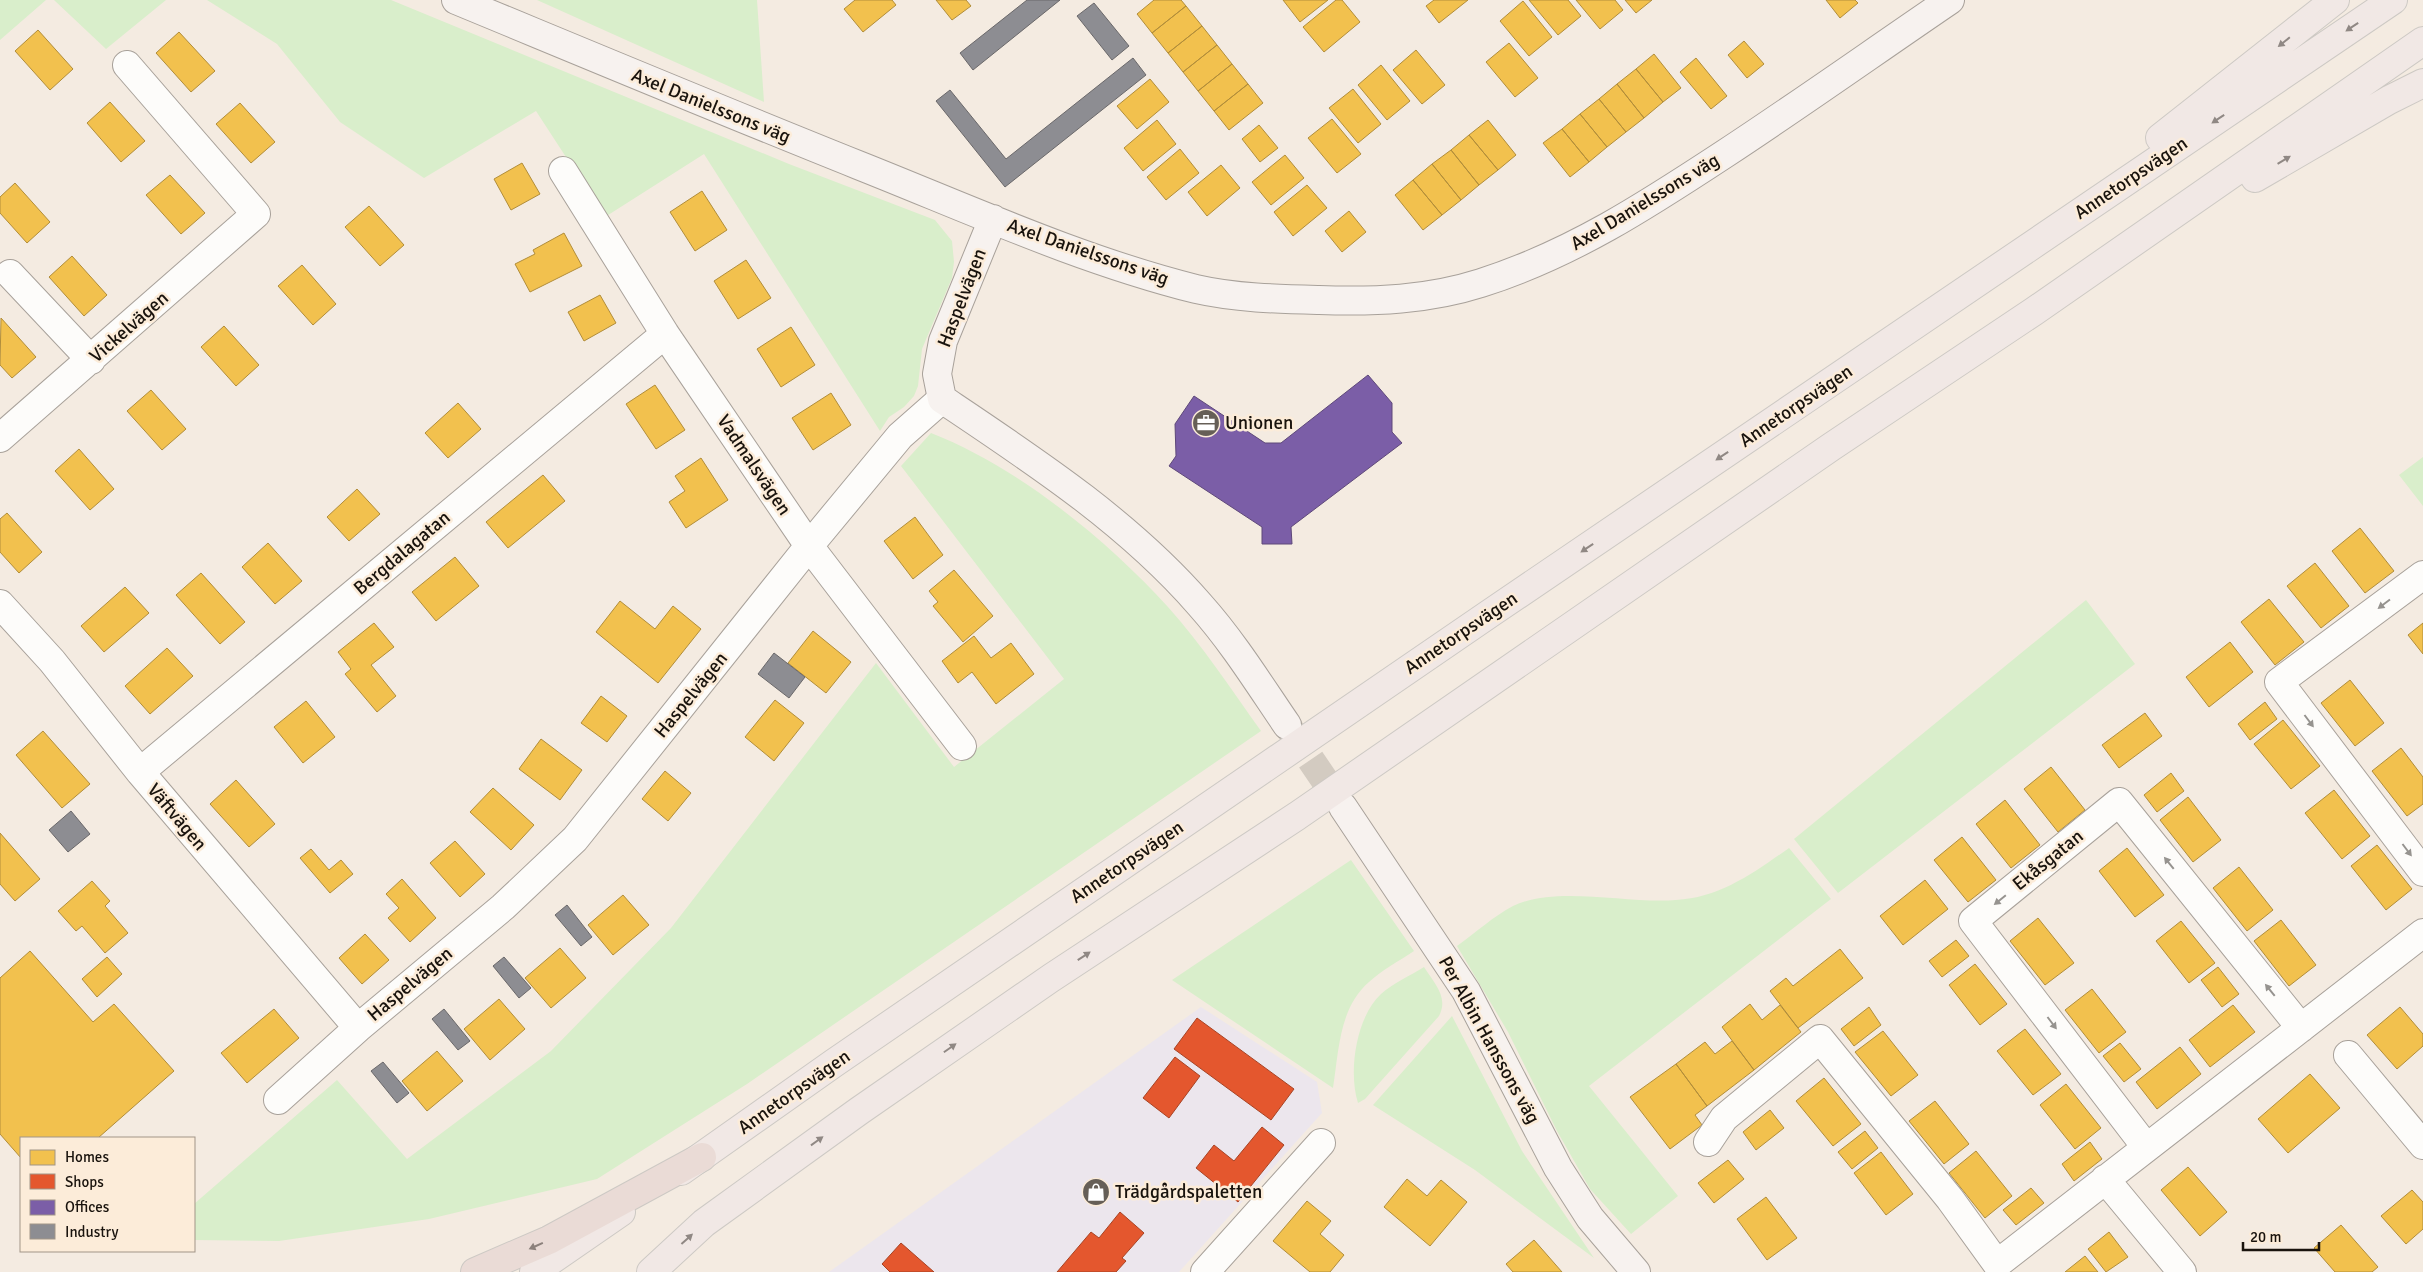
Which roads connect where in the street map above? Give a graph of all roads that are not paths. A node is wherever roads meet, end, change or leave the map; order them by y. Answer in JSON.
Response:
{"nodes":[{"id":1,"x":456,"y":0,"type":"edge"},
{"id":2,"x":1950,"y":0,"type":"edge"},
{"id":3,"x":2335,"y":0,"type":"edge"},
{"id":4,"x":2393,"y":0,"type":"edge"},
{"id":5,"x":2423,"y":41,"type":"edge"},
{"id":6,"x":127,"y":65,"type":"dead end"},
{"id":7,"x":2423,"y":83,"type":"edge"},
{"id":8,"x":563,"y":171,"type":"dead end"},
{"id":9,"x":993,"y":219,"type":"junction"},
{"id":10,"x":10,"y":274,"type":"dead end"},
{"id":11,"x":2033,"y":312,"type":"junction"},
{"id":12,"x":664,"y":334,"type":"junction"},
{"id":13,"x":1882,"y":348,"type":"junction"},
{"id":14,"x":90,"y":360,"type":"junction"},
{"id":15,"x":942,"y":399,"type":"junction"},
{"id":16,"x":0,"y":438,"type":"edge"},
{"id":17,"x":809,"y":546,"type":"junction"},
{"id":18,"x":2423,"y":575,"type":"edge"},
{"id":19,"x":0,"y":604,"type":"edge"},
{"id":20,"x":1286,"y":725,"type":"tunnel mouth"},
{"id":21,"x":962,"y":746,"type":"dead end"},
{"id":22,"x":140,"y":772,"type":"junction"},
{"id":23,"x":1343,"y":807,"type":"tunnel mouth"},
{"id":24,"x":2423,"y":872,"type":"edge"},
{"id":25,"x":2423,"y":933,"type":"edge"},
{"id":26,"x":358,"y":1028,"type":"junction"},
{"id":27,"x":2301,"y":1028,"type":"junction"},
{"id":28,"x":2348,"y":1055,"type":"dead end"},
{"id":29,"x":278,"y":1100,"type":"dead end"},
{"id":30,"x":1708,"y":1142,"type":"dead end"},
{"id":31,"x":1321,"y":1143,"type":"dead end"},
{"id":32,"x":2423,"y":1145,"type":"edge"},
{"id":33,"x":2146,"y":1147,"type":"junction"},
{"id":34,"x":702,"y":1157,"type":"junction"},
{"id":35,"x":2105,"y":1180,"type":"junction"},
{"id":36,"x":475,"y":1272,"type":"edge"},
{"id":37,"x":534,"y":1272,"type":"edge"},
{"id":38,"x":652,"y":1272,"type":"edge"},
{"id":39,"x":1205,"y":1272,"type":"edge"},
{"id":40,"x":1636,"y":1272,"type":"edge"},
{"id":41,"x":2182,"y":1272,"type":"edge"}],
"edges":[{"from":1,"to":9,"type":"street","name":"Axel Danielssons väg"},
{"from":2,"to":9,"type":"street","name":"Axel Danielssons väg"},
{"from":3,"to":13,"type":"main road","one_way":true},
{"from":4,"to":13,"type":"main road","name":"Annetorpsvägen","one_way":true},
{"from":5,"to":11,"type":"main road"},
{"from":6,"to":14,"type":"street","name":"Vickelvägen"},
{"from":11,"to":7,"type":"main road","one_way":true},
{"from":8,"to":12,"type":"street","name":"Vadmalsvägen"},
{"from":9,"to":15,"type":"street","name":"Haspelvägen"},
{"from":10,"to":14,"type":"street"},
{"from":38,"to":11,"type":"main road","one_way":true},
{"from":12,"to":17,"type":"street","name":"Vadmalsvägen"},
{"from":12,"to":22,"type":"street","name":"Bergdalagatan"},
{"from":13,"to":34,"type":"main road","name":"Annetorpsvägen","one_way":true},
{"from":14,"to":16,"type":"street","name":"Vickelvägen"},
{"from":15,"to":17,"type":"street","name":"Haspelvägen"},
{"from":15,"to":20,"type":"street"},
{"from":17,"to":21,"type":"street","name":"Vadmalsvägen"},
{"from":17,"to":26,"type":"street","name":"Haspelvägen"},
{"from":18,"to":24,"type":"street","one_way":true},
{"from":19,"to":22,"type":"street","name":"Väftvägen"},
{"from":22,"to":26,"type":"street","name":"Väftvägen"},
{"from":23,"to":40,"type":"street","name":"Per Albin Hanssons väg"},
{"from":25,"to":27,"type":"street"},
{"from":26,"to":29,"type":"street","name":"Haspelvägen"},
{"from":27,"to":33,"type":"street"},
{"from":27,"to":33,"type":"street","name":"Ekåsgatan","one_way":true},
{"from":28,"to":32,"type":"street"},
{"from":30,"to":35,"type":"street"},
{"from":31,"to":39,"type":"street"},
{"from":33,"to":35,"type":"street"},
{"from":34,"to":36,"type":"highway","one_way":true},
{"from":34,"to":37,"type":"main road","name":"Annetorpsvägen"},
{"from":35,"to":41,"type":"street"}]}
